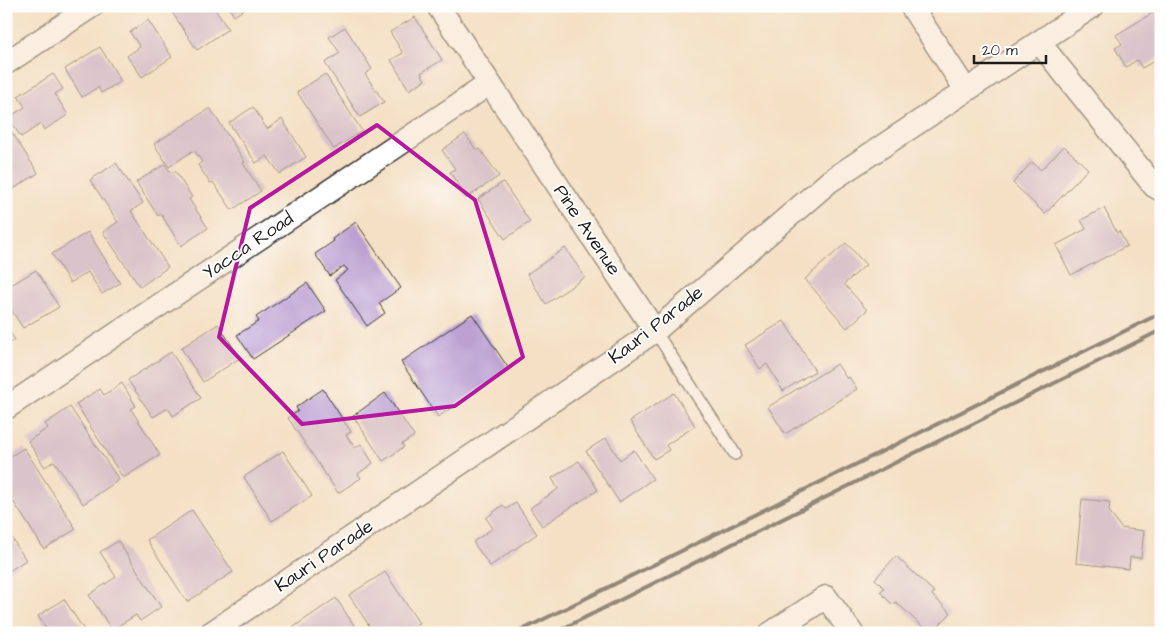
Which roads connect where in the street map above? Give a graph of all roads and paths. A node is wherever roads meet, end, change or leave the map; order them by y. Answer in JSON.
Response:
{"nodes":[{"id":1,"x":92,"y":6,"type":"edge"},
{"id":2,"x":438,"y":6,"type":"edge"},
{"id":3,"x":911,"y":6,"type":"edge"},
{"id":4,"x":1093,"y":6,"type":"edge"},
{"id":5,"x":1038,"y":42,"type":"junction"},
{"id":6,"x":6,"y":63,"type":"edge"},
{"id":7,"x":489,"y":84,"type":"junction"},
{"id":8,"x":966,"y":90,"type":"junction"},
{"id":9,"x":1161,"y":190,"type":"edge"},
{"id":10,"x":655,"y":331,"type":"junction"},
{"id":11,"x":6,"y":408,"type":"edge"},
{"id":12,"x":735,"y":454,"type":"dead end"},
{"id":13,"x":211,"y":633,"type":"edge"},
{"id":14,"x":771,"y":633,"type":"edge"},
{"id":15,"x":852,"y":633,"type":"edge"}],
"edges":[{"from":1,"to":6,"type":"street"},
{"from":2,"to":7,"type":"street","name":"Pine Avenue"},
{"from":3,"to":8,"type":"street"},
{"from":4,"to":5,"type":"street","name":"Kauri Parade"},
{"from":5,"to":8,"type":"street","name":"Kauri Parade"},
{"from":5,"to":9,"type":"street"},
{"from":7,"to":10,"type":"street","name":"Pine Avenue"},
{"from":7,"to":11,"type":"street","name":"Yacca Road"},
{"from":8,"to":10,"type":"street","name":"Kauri Parade"},
{"from":10,"to":12,"type":"lane","name":"Pine Avenue"},
{"from":10,"to":13,"type":"street","name":"Kauri Parade"},
{"from":14,"to":15,"type":"street"}]}
